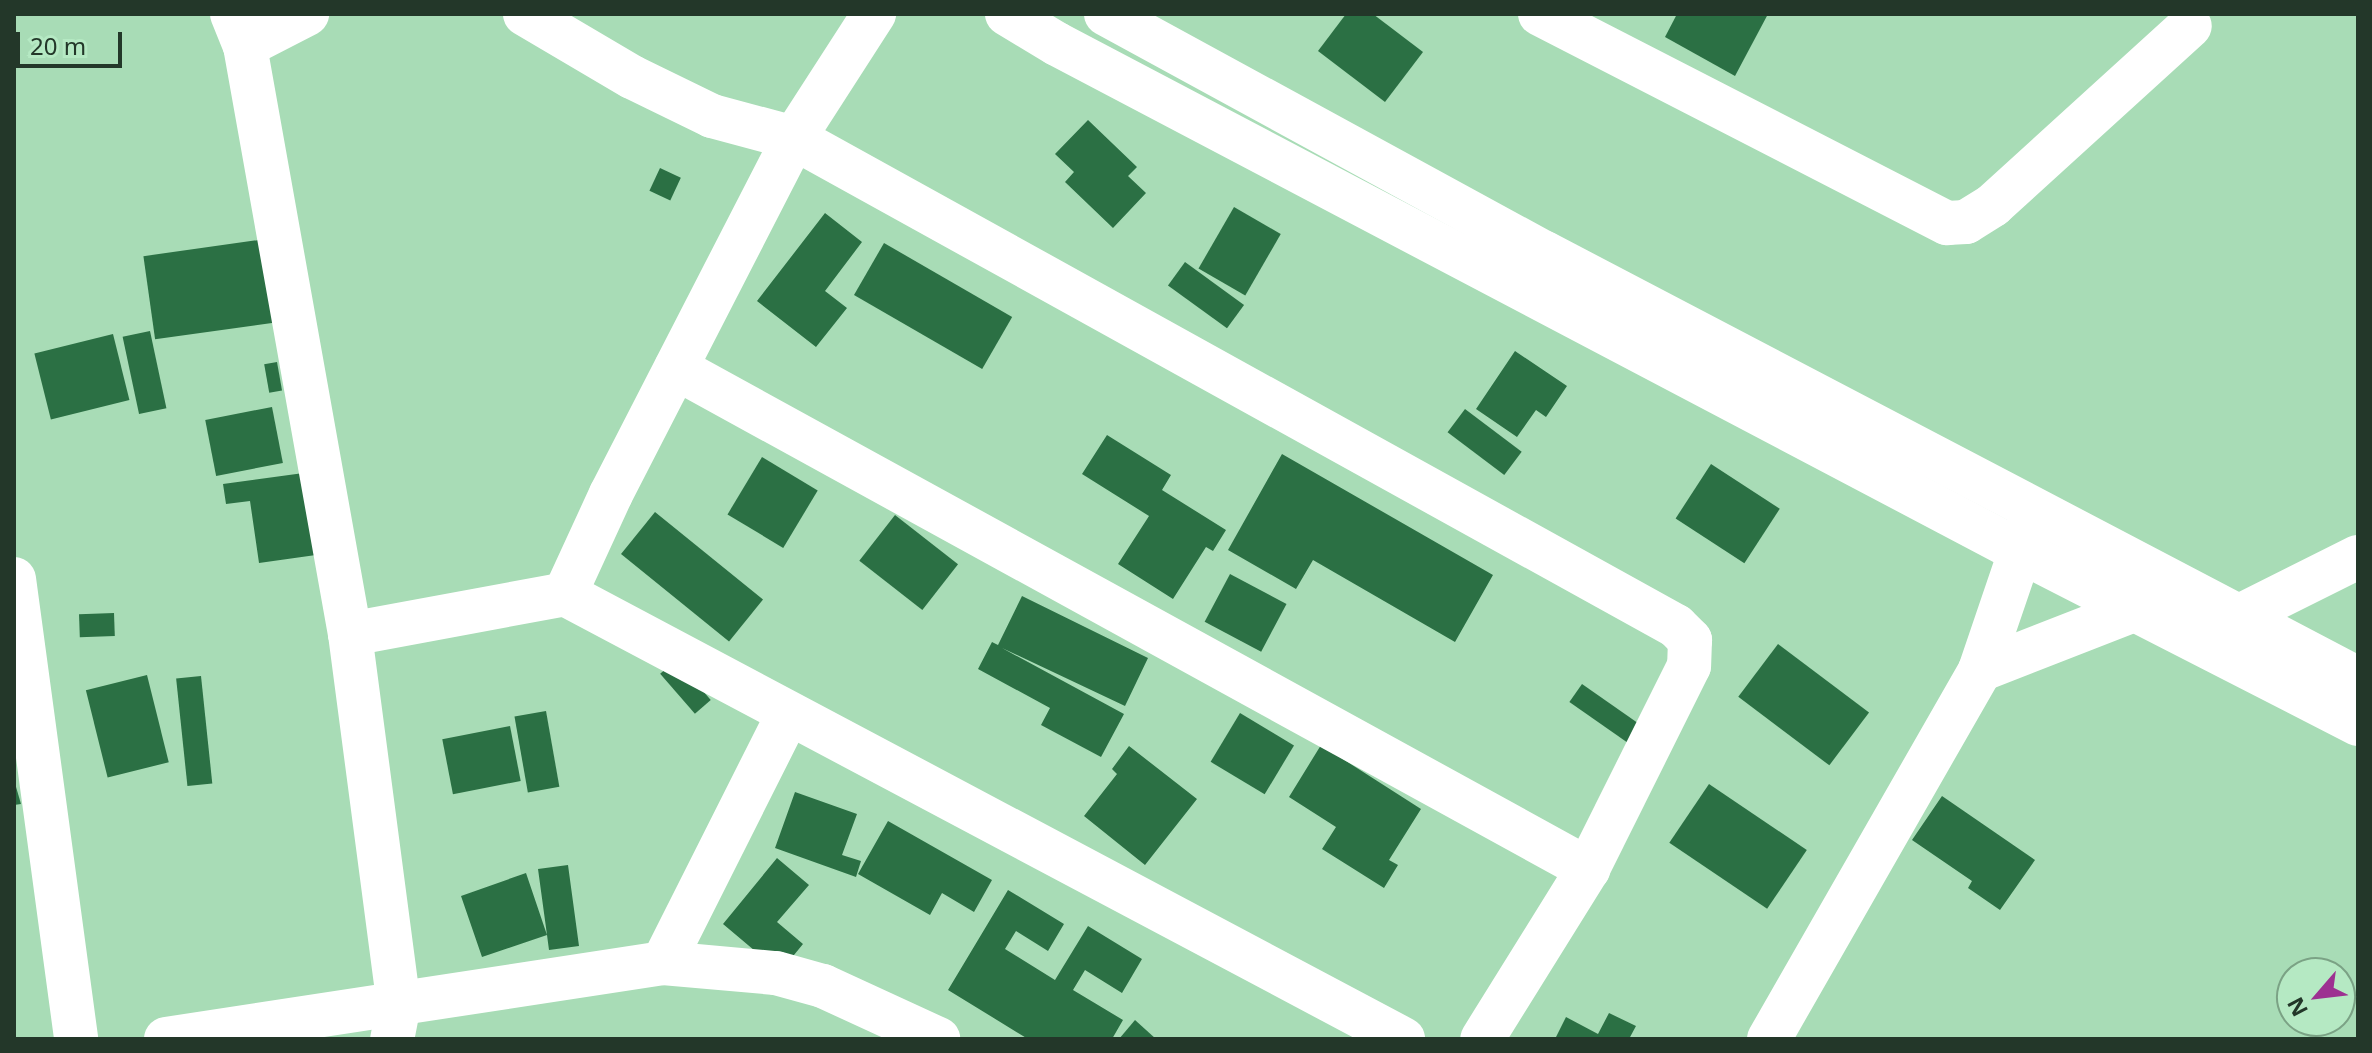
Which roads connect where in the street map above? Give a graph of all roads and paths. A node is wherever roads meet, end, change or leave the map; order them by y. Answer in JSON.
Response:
{"nodes":[{"id":1,"x":307,"y":14,"type":"edge"},
{"id":2,"x":525,"y":14,"type":"edge"},
{"id":3,"x":874,"y":14,"type":"edge"},
{"id":4,"x":1007,"y":14,"type":"edge"},
{"id":5,"x":1106,"y":14,"type":"edge"},
{"id":6,"x":1540,"y":14,"type":"edge"},
{"id":7,"x":2190,"y":26,"type":"dead end"},
{"id":8,"x":239,"y":30,"type":"edge"},
{"id":9,"x":1306,"y":123,"type":"junction"},
{"id":10,"x":794,"y":138,"type":"junction"},
{"id":11,"x":1287,"y":165,"type":"junction"},
{"id":12,"x":1536,"y":272,"type":"junction"},
{"id":13,"x":676,"y":368,"type":"junction"},
{"id":14,"x":1803,"y":389,"type":"junction"},
{"id":15,"x":1789,"y":429,"type":"junction"},
{"id":16,"x":2035,"y":510,"type":"junction"},
{"id":17,"x":2020,"y":551,"type":"junction"},
{"id":18,"x":2358,"y":557,"type":"edge"},
{"id":19,"x":14,"y":579,"type":"edge"},
{"id":20,"x":565,"y":594,"type":"junction"},
{"id":21,"x":2134,"y":610,"type":"junction"},
{"id":22,"x":2238,"y":617,"type":"junction"},
{"id":23,"x":350,"y":634,"type":"junction"},
{"id":24,"x":1980,"y":670,"type":"junction"},
{"id":25,"x":2337,"y":683,"type":"edge"},
{"id":26,"x":788,"y":715,"type":"junction"},
{"id":27,"x":2358,"y":724,"type":"edge"},
{"id":28,"x":29,"y":804,"type":"edge"},
{"id":29,"x":1588,"y":869,"type":"junction"},
{"id":30,"x":663,"y":963,"type":"junction"},
{"id":31,"x":396,"y":1022,"type":"edge"},
{"id":32,"x":76,"y":1039,"type":"edge"},
{"id":33,"x":166,"y":1039,"type":"edge"},
{"id":34,"x":938,"y":1039,"type":"edge"},
{"id":35,"x":1403,"y":1039,"type":"edge"},
{"id":36,"x":1482,"y":1039,"type":"edge"},
{"id":37,"x":1769,"y":1039,"type":"edge"}],
"edges":[{"from":1,"to":8,"type":"street"},
{"from":2,"to":10,"type":"street"},
{"from":3,"to":10,"type":"street"},
{"from":4,"to":11,"type":"street"},
{"from":5,"to":9,"type":"street"},
{"from":6,"to":7,"type":"street"},
{"from":8,"to":23,"type":"street"},
{"from":9,"to":11,"type":"street"},
{"from":9,"to":12,"type":"street"},
{"from":10,"to":13,"type":"street"},
{"from":10,"to":29,"type":"street"},
{"from":11,"to":12,"type":"street"},
{"from":12,"to":14,"type":"street"},
{"from":12,"to":15,"type":"street"},
{"from":13,"to":20,"type":"street"},
{"from":13,"to":29,"type":"street"},
{"from":14,"to":15,"type":"street"},
{"from":14,"to":16,"type":"street"},
{"from":15,"to":17,"type":"street"},
{"from":16,"to":17,"type":"street"},
{"from":16,"to":22,"type":"street"},
{"from":17,"to":21,"type":"street"},
{"from":17,"to":24,"type":"street"},
{"from":18,"to":22,"type":"street"},
{"from":19,"to":28,"type":"street"},
{"from":20,"to":23,"type":"street"},
{"from":20,"to":26,"type":"street"},
{"from":21,"to":24,"type":"street"},
{"from":21,"to":25,"type":"street"},
{"from":22,"to":25,"type":"street"},
{"from":23,"to":31,"type":"street"},
{"from":24,"to":37,"type":"street"},
{"from":25,"to":27,"type":"street"},
{"from":26,"to":30,"type":"street"},
{"from":26,"to":35,"type":"street"},
{"from":28,"to":32,"type":"street"},
{"from":29,"to":36,"type":"street"},
{"from":30,"to":31,"type":"street"},
{"from":30,"to":34,"type":"street"},
{"from":31,"to":33,"type":"street"}]}
